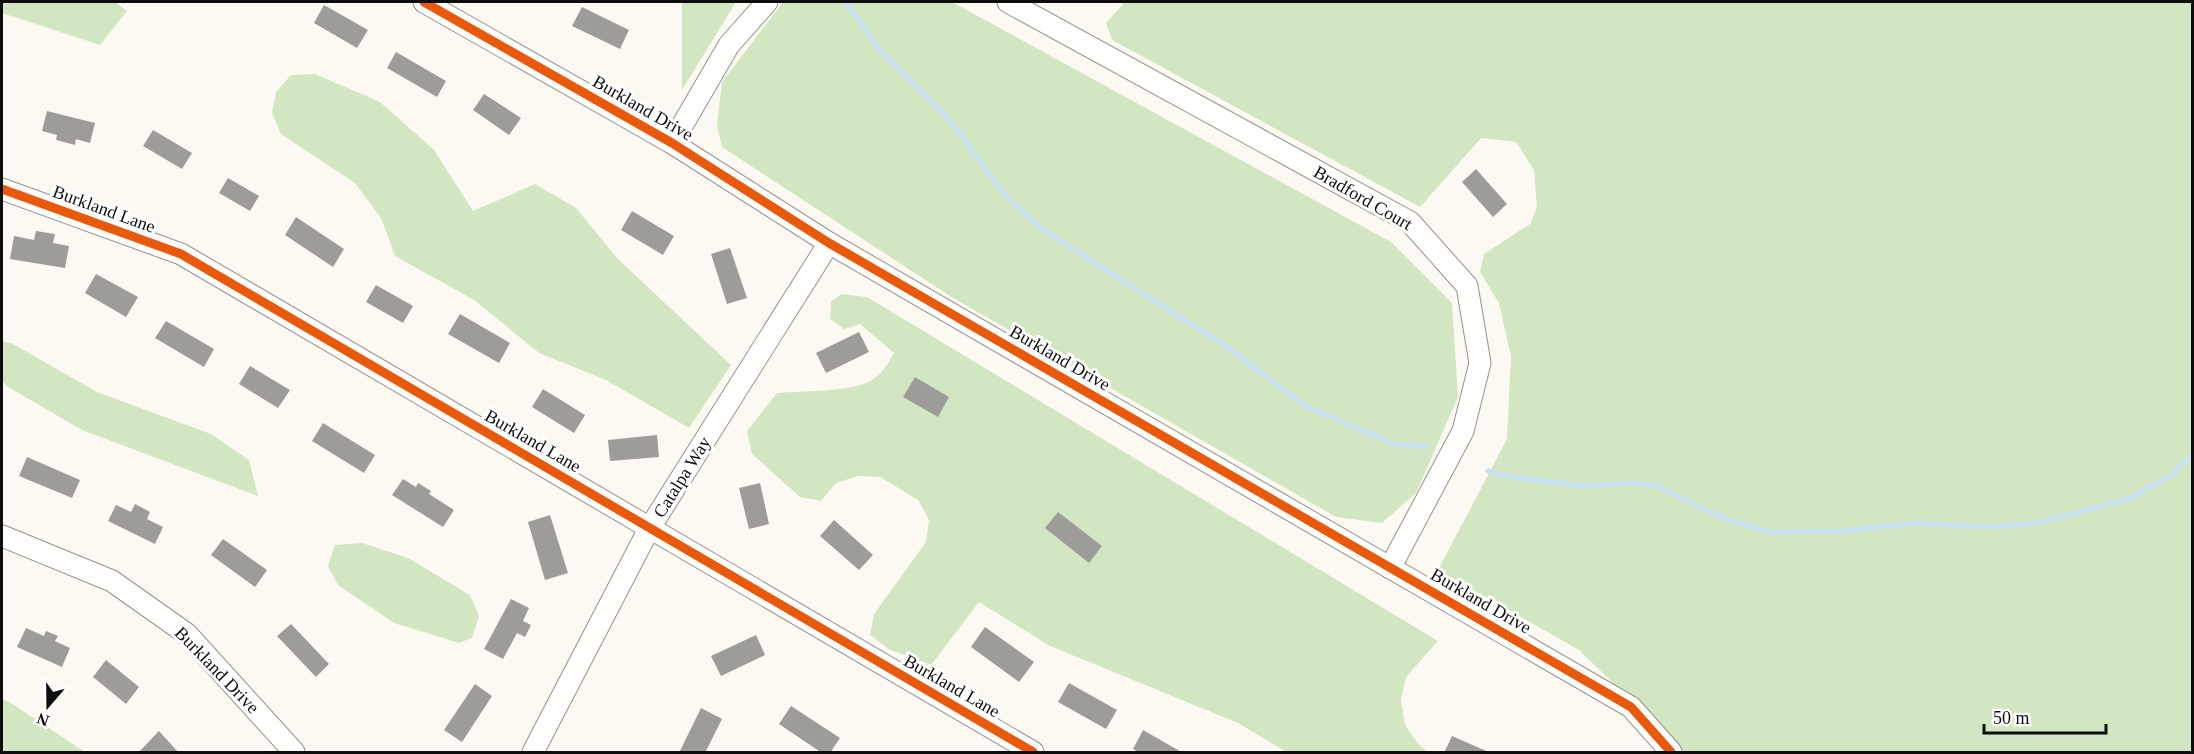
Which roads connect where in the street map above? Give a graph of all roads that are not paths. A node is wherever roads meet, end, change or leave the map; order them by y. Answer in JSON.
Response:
{"nodes":[{"id":1,"x":424,"y":2,"type":"edge"},
{"id":2,"x":767,"y":2,"type":"edge"},
{"id":3,"x":1008,"y":2,"type":"edge"},
{"id":4,"x":672,"y":143,"type":"junction"},
{"id":5,"x":2,"y":189,"type":"edge"},
{"id":6,"x":829,"y":243,"type":"junction"},
{"id":7,"x":649,"y":529,"type":"junction"},
{"id":8,"x":2,"y":536,"type":"edge"},
{"id":9,"x":1390,"y":568,"type":"junction"},
{"id":10,"x":294,"y":753,"type":"edge"},
{"id":11,"x":532,"y":753,"type":"edge"},
{"id":12,"x":1033,"y":753,"type":"edge"},
{"id":13,"x":1671,"y":753,"type":"edge"}],
"edges":[{"from":1,"to":4,"type":"street","name":"Burkland Drive"},
{"from":2,"to":4,"type":"street"},
{"from":3,"to":9,"type":"street","name":"Bradford Court"},
{"from":4,"to":6,"type":"street","name":"Burkland Drive"},
{"from":5,"to":7,"type":"street","name":"Burkland Lane"},
{"from":6,"to":7,"type":"street","name":"Catalpa Way"},
{"from":6,"to":9,"type":"street","name":"Burkland Drive"},
{"from":7,"to":11,"type":"street","name":"Catalpa Way"},
{"from":7,"to":12,"type":"street","name":"Burkland Lane"},
{"from":8,"to":10,"type":"street","name":"Burkland Drive"},
{"from":9,"to":13,"type":"street","name":"Burkland Drive"}]}
